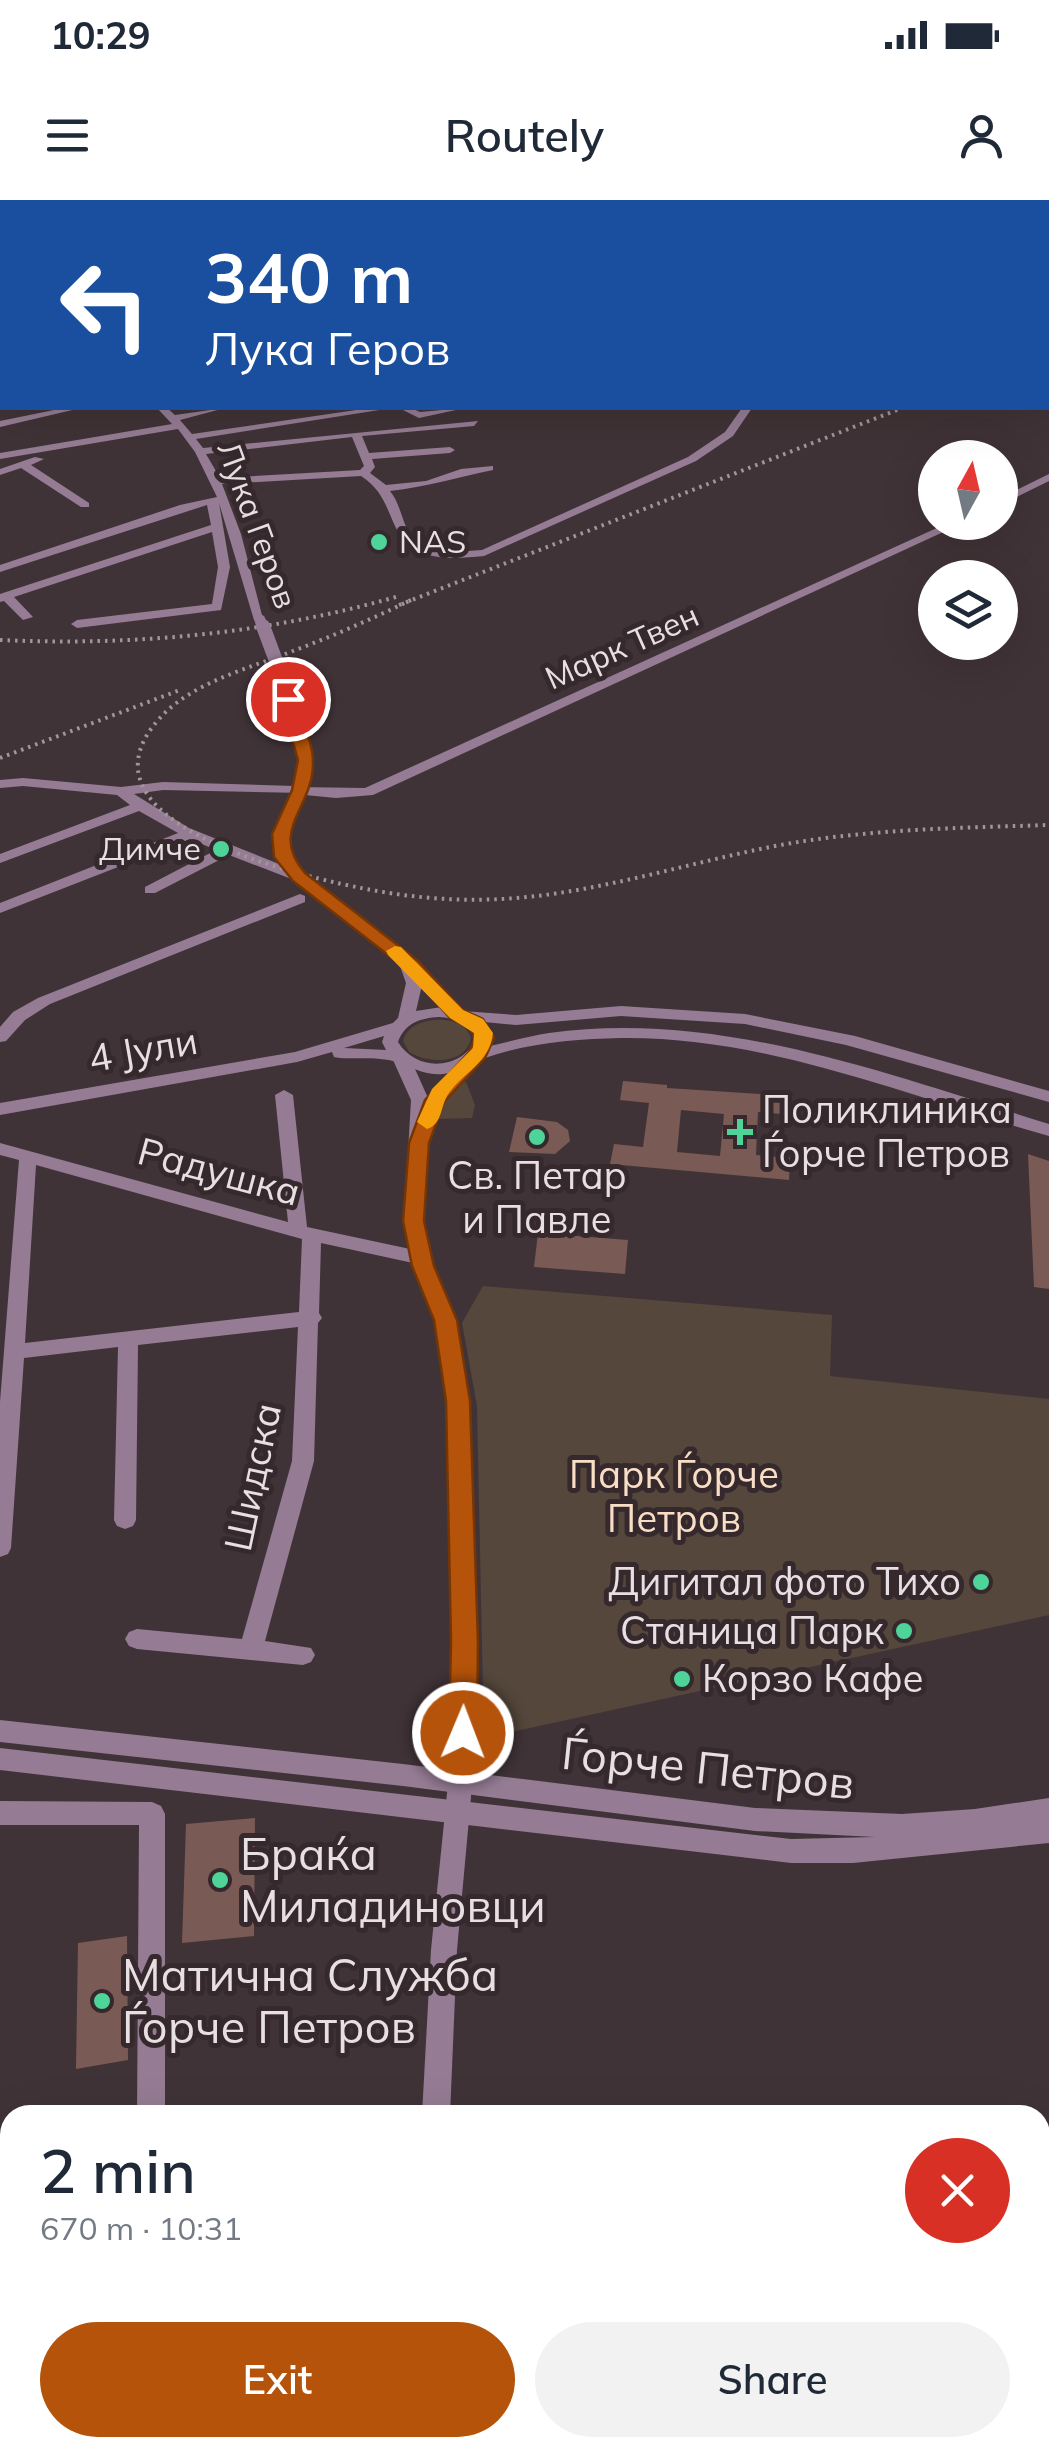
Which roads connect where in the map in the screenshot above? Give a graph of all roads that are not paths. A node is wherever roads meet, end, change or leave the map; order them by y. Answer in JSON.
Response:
{"nodes":[{"id":1,"x":66,"y":410,"type":"edge"},
{"id":2,"x":164,"y":410,"type":"edge"},
{"id":3,"x":214,"y":410,"type":"edge"},
{"id":4,"x":374,"y":410,"type":"edge"},
{"id":5,"x":408,"y":410,"type":"edge"},
{"id":6,"x":448,"y":410,"type":"edge"},
{"id":7,"x":745,"y":410,"type":"edge"},
{"id":8,"x":178,"y":421,"type":"junction"},
{"id":9,"x":474,"y":422,"type":"dead end"},
{"id":10,"x":0,"y":424,"type":"edge"},
{"id":11,"x":356,"y":434,"type":"junction"},
{"id":12,"x":192,"y":437,"type":"junction"},
{"id":13,"x":83,"y":442,"type":"junction"},
{"id":14,"x":450,"y":450,"type":"dead end"},
{"id":15,"x":203,"y":451,"type":"junction"},
{"id":16,"x":0,"y":456,"type":"edge"},
{"id":17,"x":366,"y":456,"type":"junction"},
{"id":18,"x":23,"y":465,"type":"junction"},
{"id":19,"x":488,"y":468,"type":"dead end"},
{"id":20,"x":0,"y":472,"type":"edge"},
{"id":21,"x":363,"y":473,"type":"junction"},
{"id":22,"x":1049,"y":477,"type":"edge"},
{"id":23,"x":216,"y":481,"type":"junction"},
{"id":24,"x":383,"y":488,"type":"junction"},
{"id":25,"x":1018,"y":493,"type":"edge"},
{"id":26,"x":217,"y":500,"type":"junction"},
{"id":27,"x":85,"y":505,"type":"dead end"},
{"id":28,"x":215,"y":527,"type":"junction"},
{"id":29,"x":921,"y":540,"type":"edge"},
{"id":30,"x":2,"y":566,"type":"edge"},
{"id":31,"x":3,"y":597,"type":"edge"},
{"id":32,"x":27,"y":617,"type":"dead end"},
{"id":33,"x":77,"y":624,"type":"dead end"},
{"id":34,"x":0,"y":784,"type":"edge"},
{"id":35,"x":300,"y":790,"type":"junction"},
{"id":36,"x":121,"y":792,"type":"junction"},
{"id":37,"x":139,"y":806,"type":"junction"},
{"id":38,"x":190,"y":834,"type":"junction"},
{"id":39,"x":228,"y":850,"type":"junction"},
{"id":40,"x":0,"y":859,"type":"edge"},
{"id":41,"x":294,"y":871,"type":"junction"},
{"id":42,"x":150,"y":890,"type":"dead end"},
{"id":43,"x":300,"y":899,"type":"dead end"},
{"id":44,"x":0,"y":908,"type":"edge"},
{"id":45,"x":399,"y":954,"type":"junction"},
{"id":46,"x":439,"y":993,"type":"junction"},
{"id":47,"x":620,"y":1011,"type":"junction"},
{"id":48,"x":9,"y":1015,"type":"edge"},
{"id":49,"x":460,"y":1015,"type":"junction"},
{"id":50,"x":401,"y":1024,"type":"junction"},
{"id":51,"x":0,"y":1037,"type":"edge"},
{"id":52,"x":297,"y":1057,"type":"junction"},
{"id":53,"x":400,"y":1058,"type":"junction"},
{"id":54,"x":472,"y":1058,"type":"junction"},
{"id":55,"x":284,"y":1094,"type":"dead end"},
{"id":56,"x":1049,"y":1098,"type":"edge"},
{"id":57,"x":0,"y":1108,"type":"edge"},
{"id":58,"x":1049,"y":1130,"type":"edge"},
{"id":59,"x":419,"y":1143,"type":"junction"},
{"id":60,"x":0,"y":1149,"type":"edge"},
{"id":61,"x":28,"y":1156,"type":"junction"},
{"id":62,"x":306,"y":1232,"type":"junction"},
{"id":63,"x":420,"y":1258,"type":"junction"},
{"id":64,"x":312,"y":1318,"type":"junction"},
{"id":65,"x":128,"y":1338,"type":"junction"},
{"id":66,"x":17,"y":1351,"type":"junction"},
{"id":67,"x":125,"y":1520,"type":"dead end"},
{"id":68,"x":0,"y":1548,"type":"edge"},
{"id":69,"x":137,"y":1639,"type":"dead end"},
{"id":70,"x":251,"y":1649,"type":"junction"},
{"id":71,"x":303,"y":1655,"type":"dead end"},
{"id":72,"x":0,"y":1731,"type":"edge"},
{"id":73,"x":0,"y":1760,"type":"edge"},
{"id":74,"x":461,"y":1782,"type":"junction"},
{"id":75,"x":1049,"y":1810,"type":"edge"},
{"id":76,"x":459,"y":1812,"type":"junction"},
{"id":77,"x":0,"y":1813,"type":"edge"},
{"id":78,"x":1049,"y":1832,"type":"edge"},
{"id":79,"x":151,"y":2105,"type":"edge"},
{"id":80,"x":436,"y":2105,"type":"edge"}],
"edges":[{"from":1,"to":10,"type":"street"},
{"from":2,"to":8,"type":"street","name":"Лука Геров"},
{"from":3,"to":8,"type":"street"},
{"from":4,"to":12,"type":"street"},
{"from":5,"to":6,"type":"street"},
{"from":7,"to":24,"type":"street"},
{"from":8,"to":12,"type":"street","name":"Лука Геров"},
{"from":8,"to":13,"type":"street"},
{"from":9,"to":11,"type":"street"},
{"from":11,"to":15,"type":"street"},
{"from":11,"to":17,"type":"street"},
{"from":12,"to":15,"type":"street","name":"Лука Геров"},
{"from":13,"to":16,"type":"street"},
{"from":13,"to":18,"type":"street"},
{"from":14,"to":17,"type":"street"},
{"from":15,"to":23,"type":"street","name":"Лука Геров"},
{"from":17,"to":21,"type":"street"},
{"from":18,"to":20,"type":"street"},
{"from":18,"to":27,"type":"street"},
{"from":19,"to":24,"type":"street"},
{"from":21,"to":23,"type":"street"},
{"from":21,"to":24,"type":"street"},
{"from":22,"to":25,"type":"street"},
{"from":23,"to":26,"type":"street","name":"Лука Геров"},
{"from":26,"to":28,"type":"street"},
{"from":26,"to":30,"type":"street"},
{"from":26,"to":35,"type":"street","name":"Лука Геров","bridge":true},
{"from":28,"to":31,"type":"street"},
{"from":28,"to":33,"type":"street"},
{"from":29,"to":35,"type":"street","name":"Марк Твен"},
{"from":31,"to":32,"type":"street"},
{"from":34,"to":36,"type":"street"},
{"from":35,"to":36,"type":"street"},
{"from":35,"to":41,"type":"street","name":"Лука Геров"},
{"from":36,"to":37,"type":"street"},
{"from":37,"to":38,"type":"street"},
{"from":37,"to":40,"type":"street"},
{"from":38,"to":39,"type":"street"},
{"from":38,"to":44,"type":"street"},
{"from":39,"to":41,"type":"street"},
{"from":39,"to":42,"type":"street"},
{"from":41,"to":45,"type":"street"},
{"from":43,"to":48,"type":"street"},
{"from":45,"to":46,"type":"street"},
{"from":45,"to":50,"type":"street"},
{"from":46,"to":47,"type":"street"},
{"from":46,"to":49,"type":"street"},
{"from":47,"to":49,"type":"street","name":"4 Јули"},
{"from":47,"to":56,"type":"street"},
{"from":48,"to":51,"type":"street"},
{"from":49,"to":50,"type":"street","name":"4 Јули"},
{"from":49,"to":54,"type":"street"},
{"from":50,"to":52,"type":"street","name":"4 Јули"},
{"from":50,"to":53,"type":"street"},
{"from":52,"to":53,"type":"street","name":"4 Јули"},
{"from":52,"to":57,"type":"street","name":"4 Јули"},
{"from":53,"to":54,"type":"street","name":"4 Јули"},
{"from":53,"to":59,"type":"street"},
{"from":54,"to":58,"type":"street","name":"4 Јули"},
{"from":54,"to":59,"type":"street"},
{"from":55,"to":62,"type":"street","name":"Шидска"},
{"from":59,"to":63,"type":"street"},
{"from":60,"to":61,"type":"street","name":"Радушка"},
{"from":61,"to":62,"type":"street","name":"Радушка"},
{"from":61,"to":66,"type":"street"},
{"from":62,"to":63,"type":"street","name":"Радушка"},
{"from":62,"to":64,"type":"street","name":"Шидска"},
{"from":63,"to":74,"type":"street"},
{"from":64,"to":65,"type":"street"},
{"from":64,"to":70,"type":"street","name":"Шидска"},
{"from":65,"to":66,"type":"street"},
{"from":65,"to":67,"type":"street"},
{"from":66,"to":68,"type":"street"},
{"from":69,"to":70,"type":"street"},
{"from":70,"to":71,"type":"street"},
{"from":72,"to":74,"type":"street","name":"Ѓорче Петров"},
{"from":73,"to":76,"type":"street","name":"Ѓорче Петров"},
{"from":74,"to":75,"type":"street","name":"Ѓорче Петров"},
{"from":74,"to":76,"type":"street"},
{"from":76,"to":78,"type":"street","name":"Ѓорче Петров"},
{"from":76,"to":80,"type":"street"},
{"from":77,"to":79,"type":"street"}]}
